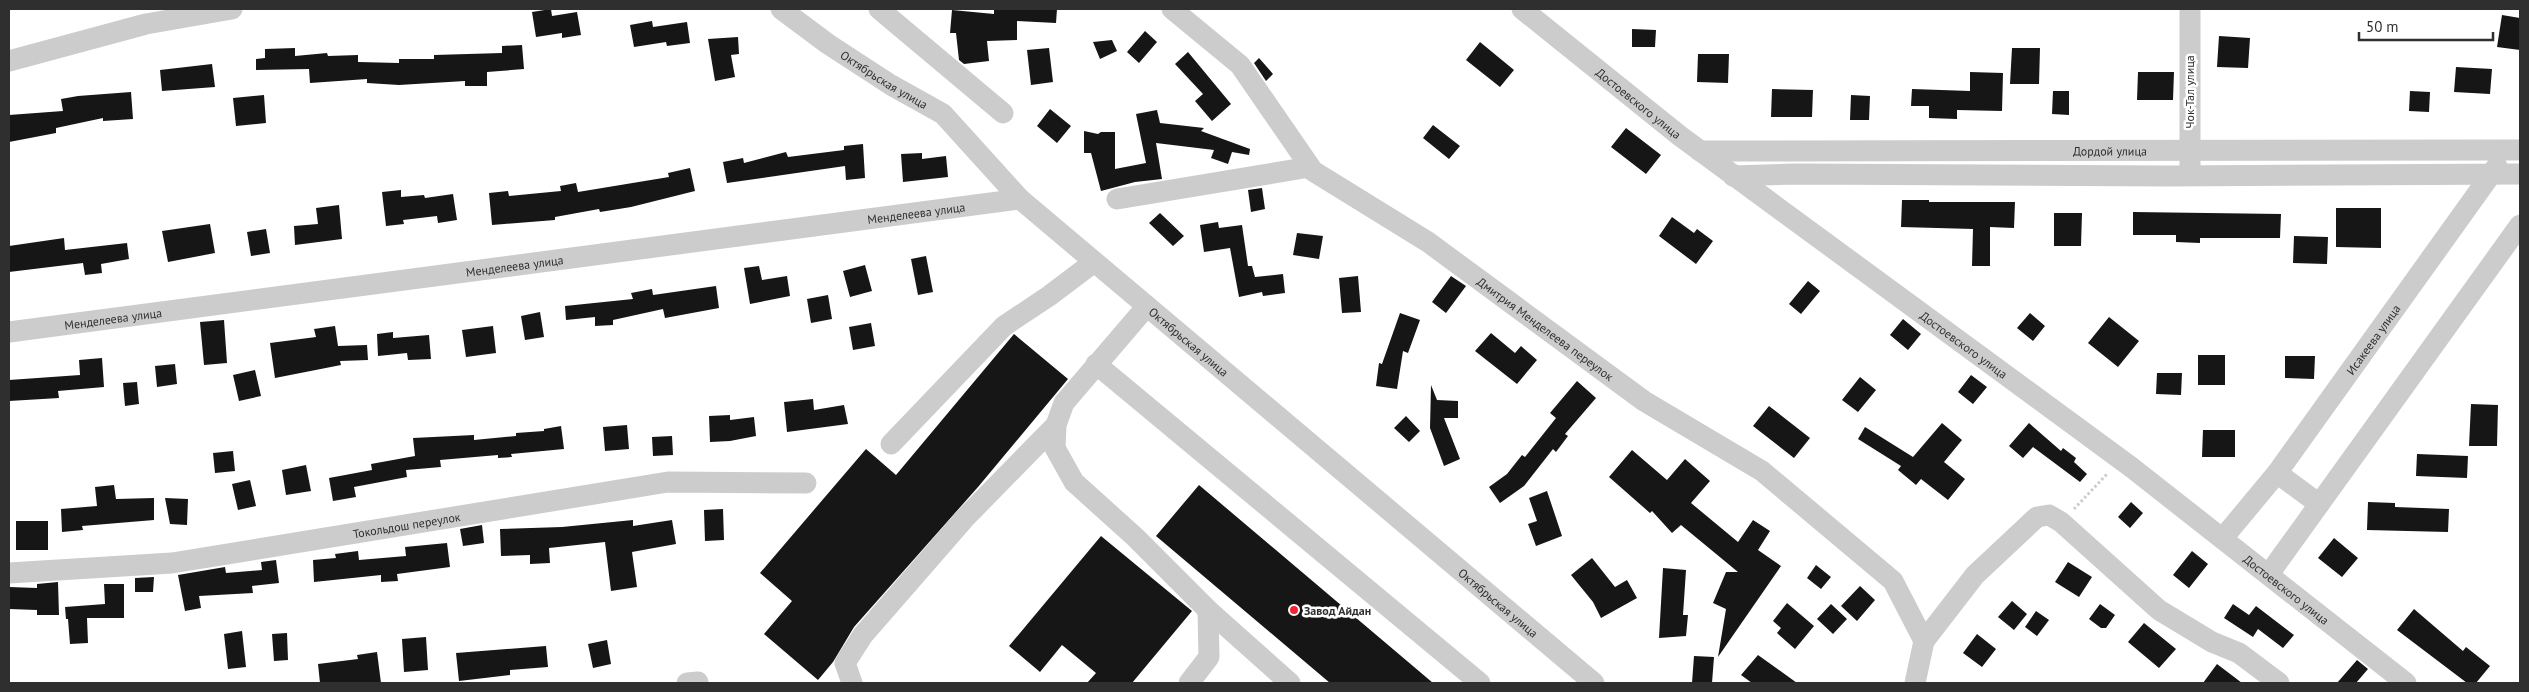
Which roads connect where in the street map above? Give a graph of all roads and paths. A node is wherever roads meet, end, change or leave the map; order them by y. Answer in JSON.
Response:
{"nodes":[{"id":1,"x":232,"y":9,"type":"edge"},
{"id":2,"x":781,"y":9,"type":"edge"},
{"id":3,"x":879,"y":9,"type":"edge"},
{"id":4,"x":1172,"y":9,"type":"edge"},
{"id":5,"x":1522,"y":9,"type":"edge"},
{"id":6,"x":2190,"y":9,"type":"edge"},
{"id":7,"x":9,"y":61,"type":"edge"},
{"id":8,"x":1003,"y":113,"type":"dead end"},
{"id":9,"x":2517,"y":146,"type":"edge"},
{"id":10,"x":1754,"y":150,"type":"junction"},
{"id":11,"x":1700,"y":151,"type":"junction"},
{"id":12,"x":2190,"y":151,"type":"junction"},
{"id":13,"x":1310,"y":167,"type":"junction"},
{"id":14,"x":1796,"y":174,"type":"junction"},
{"id":15,"x":2520,"y":174,"type":"edge"},
{"id":16,"x":2491,"y":175,"type":"junction"},
{"id":17,"x":1733,"y":176,"type":"junction"},
{"id":18,"x":2190,"y":176,"type":"junction"},
{"id":19,"x":1020,"y":199,"type":"junction"},
{"id":20,"x":1117,"y":199,"type":"dead end"},
{"id":21,"x":1786,"y":216,"type":"junction"},
{"id":22,"x":2520,"y":225,"type":"edge"},
{"id":23,"x":1094,"y":262,"type":"junction"},
{"id":24,"x":1147,"y":306,"type":"junction"},
{"id":25,"x":9,"y":332,"type":"edge"},
{"id":26,"x":1096,"y":364,"type":"junction"},
{"id":27,"x":1056,"y":425,"type":"junction"},
{"id":28,"x":891,"y":444,"type":"dead end"},
{"id":29,"x":2121,"y":460,"type":"junction"},
{"id":30,"x":2277,"y":473,"type":"junction"},
{"id":31,"x":806,"y":483,"type":"dead end"},
{"id":32,"x":2319,"y":504,"type":"junction"},
{"id":33,"x":2061,"y":522,"type":"junction"},
{"id":34,"x":2223,"y":538,"type":"junction"},
{"id":35,"x":9,"y":574,"type":"edge"},
{"id":36,"x":2268,"y":574,"type":"junction"},
{"id":37,"x":1208,"y":610,"type":"junction"},
{"id":38,"x":1924,"y":641,"type":"junction"},
{"id":39,"x":852,"y":683,"type":"edge"},
{"id":40,"x":1189,"y":683,"type":"edge"},
{"id":41,"x":1290,"y":683,"type":"edge"},
{"id":42,"x":1480,"y":683,"type":"edge"},
{"id":43,"x":1594,"y":683,"type":"edge"},
{"id":44,"x":1915,"y":683,"type":"edge"},
{"id":45,"x":2279,"y":683,"type":"edge"},
{"id":46,"x":2406,"y":683,"type":"edge"}],
"edges":[{"from":1,"to":7,"type":"street"},
{"from":2,"to":19,"type":"street","name":"Октябрьская улица"},
{"from":3,"to":8,"type":"street"},
{"from":4,"to":13,"type":"street","name":"Дмитрия Менделеева переулок"},
{"from":5,"to":11,"type":"street","name":"Достоевского улица"},
{"from":6,"to":12,"type":"street","name":"Чок-Тал улица"},
{"from":9,"to":12,"type":"street","name":"Дордой улица"},
{"from":9,"to":16,"type":"street","name":"Исакеева улица"},
{"from":10,"to":11,"type":"street","name":"Дордой улица"},
{"from":10,"to":12,"type":"street","name":"Дордой улица"},
{"from":10,"to":17,"type":"street"},
{"from":11,"to":17,"type":"street","name":"Достоевского улица"},
{"from":12,"to":18,"type":"street","name":"Чок-Тал улица"},
{"from":13,"to":20,"type":"street"},
{"from":13,"to":38,"type":"street","name":"Дмитрия Менделеева переулок"},
{"from":14,"to":17,"type":"street","name":"Дордой улица"},
{"from":14,"to":18,"type":"street","name":"Дордой улица"},
{"from":14,"to":21,"type":"street"},
{"from":15,"to":16,"type":"street","name":"Дордой улица"},
{"from":16,"to":18,"type":"street","name":"Дордой улица"},
{"from":16,"to":30,"type":"street","name":"Исакеева улица"},
{"from":17,"to":21,"type":"street","name":"Достоевского улица"},
{"from":19,"to":23,"type":"street","name":"Октябрьская улица"},
{"from":19,"to":25,"type":"street","name":"Менделеева улица"},
{"from":21,"to":29,"type":"street","name":"Достоевского улица"},
{"from":22,"to":32,"type":"street"},
{"from":23,"to":24,"type":"street","name":"Октябрьская улица"},
{"from":23,"to":28,"type":"street"},
{"from":24,"to":26,"type":"street"},
{"from":24,"to":43,"type":"street","name":"Октябрьская улица"},
{"from":26,"to":27,"type":"street"},
{"from":26,"to":42,"type":"street"},
{"from":27,"to":37,"type":"street"},
{"from":27,"to":39,"type":"street"},
{"from":29,"to":33,"type":"path"},
{"from":29,"to":34,"type":"street","name":"Достоевского улица"},
{"from":30,"to":32,"type":"street"},
{"from":30,"to":34,"type":"street","name":"Исакеева улица"},
{"from":31,"to":35,"type":"street","name":"Токольдош переулок"},
{"from":32,"to":36,"type":"street"},
{"from":33,"to":38,"type":"street"},
{"from":33,"to":45,"type":"street"},
{"from":34,"to":36,"type":"street","name":"Достоевского улица"},
{"from":36,"to":46,"type":"street","name":"Достоевского улица"},
{"from":37,"to":40,"type":"street"},
{"from":37,"to":41,"type":"street"},
{"from":38,"to":44,"type":"street"}]}
